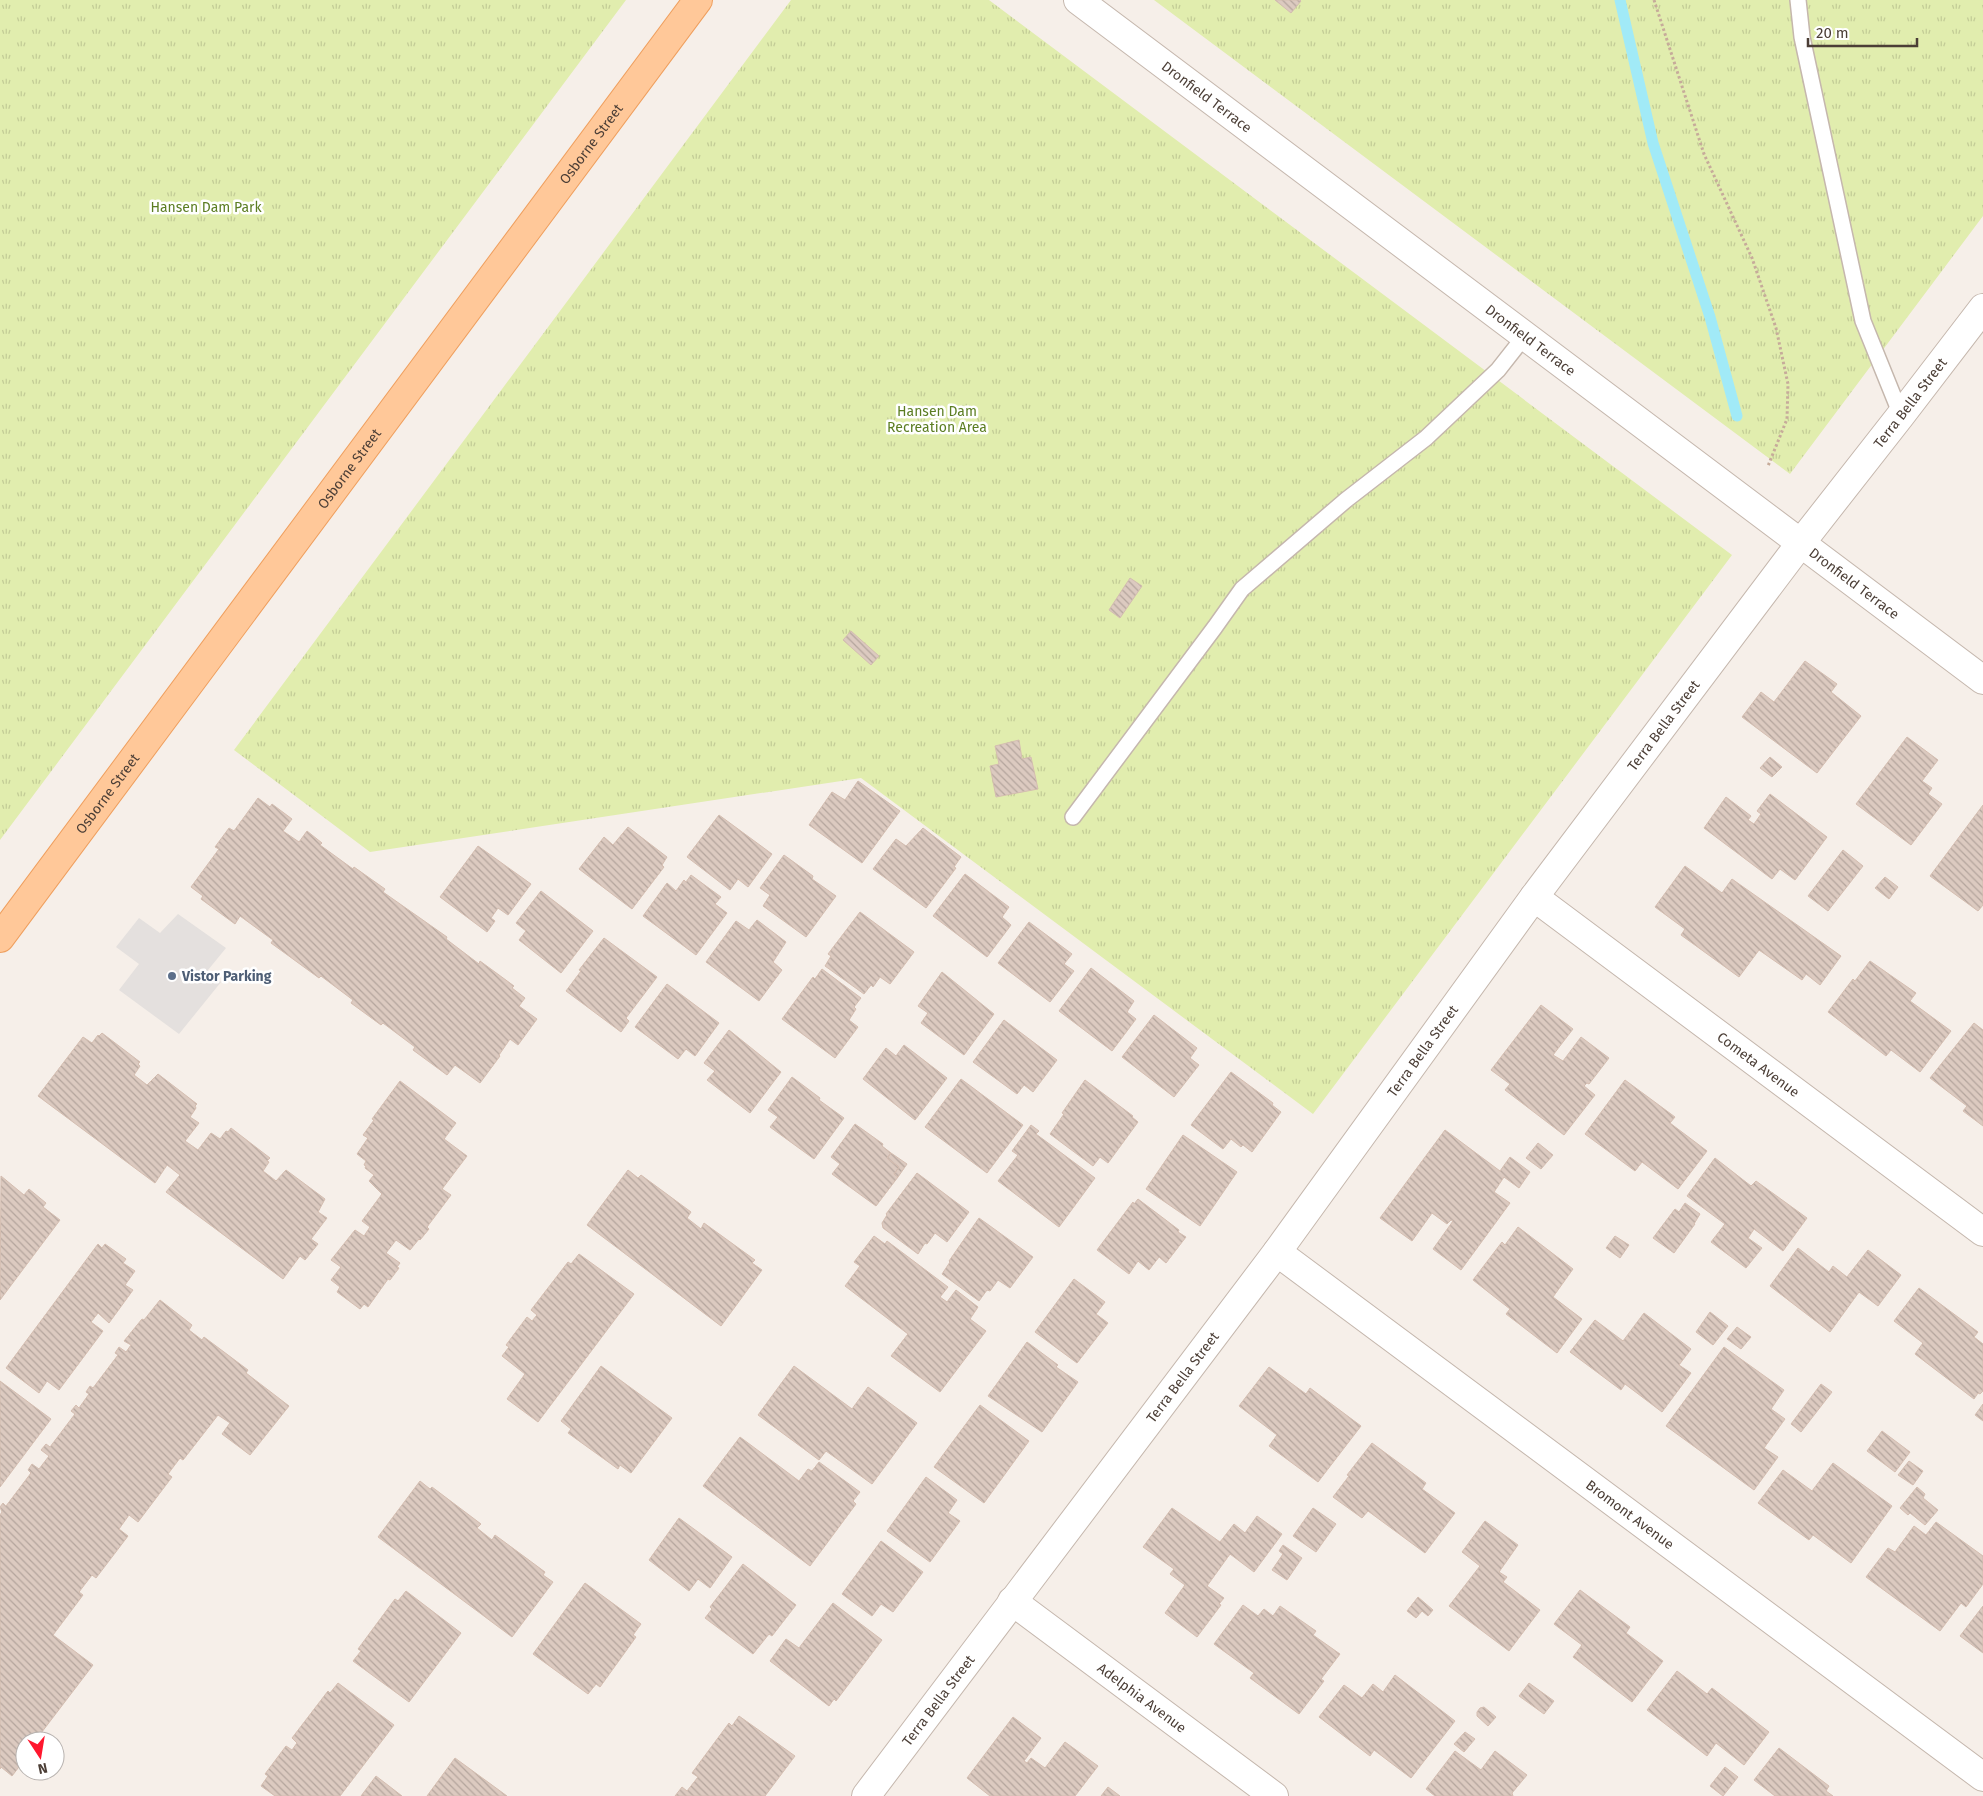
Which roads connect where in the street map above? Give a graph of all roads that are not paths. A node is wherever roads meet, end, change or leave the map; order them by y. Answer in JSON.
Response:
{"nodes":[{"id":1,"x":698,"y":0,"type":"edge"},
{"id":2,"x":1078,"y":0,"type":"edge"},
{"id":3,"x":1798,"y":0,"type":"edge"},
{"id":4,"x":1983,"y":308,"type":"edge"},
{"id":5,"x":1524,"y":337,"type":"junction"},
{"id":6,"x":1901,"y":415,"type":"junction"},
{"id":7,"x":1800,"y":544,"type":"junction"},
{"id":8,"x":1983,"y":680,"type":"edge"},
{"id":9,"x":1073,"y":817,"type":"dead end"},
{"id":10,"x":1534,"y":897,"type":"junction"},
{"id":11,"x":0,"y":938,"type":"edge"},
{"id":12,"x":1983,"y":1232,"type":"edge"},
{"id":13,"x":1277,"y":1252,"type":"junction"},
{"id":14,"x":1012,"y":1601,"type":"junction"},
{"id":15,"x":1983,"y":1777,"type":"edge"},
{"id":16,"x":866,"y":1796,"type":"edge"},
{"id":17,"x":1274,"y":1796,"type":"edge"}],
"edges":[{"from":1,"to":11,"type":"main road","name":"Osborne Street"},
{"from":2,"to":5,"type":"street","name":"Dronfield Terrace"},
{"from":3,"to":6,"type":"lane"},
{"from":4,"to":6,"type":"street","name":"Terra Bella Street"},
{"from":5,"to":7,"type":"street","name":"Dronfield Terrace"},
{"from":5,"to":9,"type":"lane"},
{"from":6,"to":7,"type":"street","name":"Terra Bella Street"},
{"from":7,"to":8,"type":"street","name":"Dronfield Terrace"},
{"from":7,"to":10,"type":"street","name":"Terra Bella Street"},
{"from":10,"to":12,"type":"street","name":"Cometa Avenue"},
{"from":10,"to":13,"type":"street","name":"Terra Bella Street"},
{"from":13,"to":14,"type":"street","name":"Terra Bella Street"},
{"from":13,"to":15,"type":"street","name":"Bromont Avenue"},
{"from":14,"to":16,"type":"street","name":"Terra Bella Street"},
{"from":14,"to":17,"type":"street","name":"Adelphia Avenue"}]}
